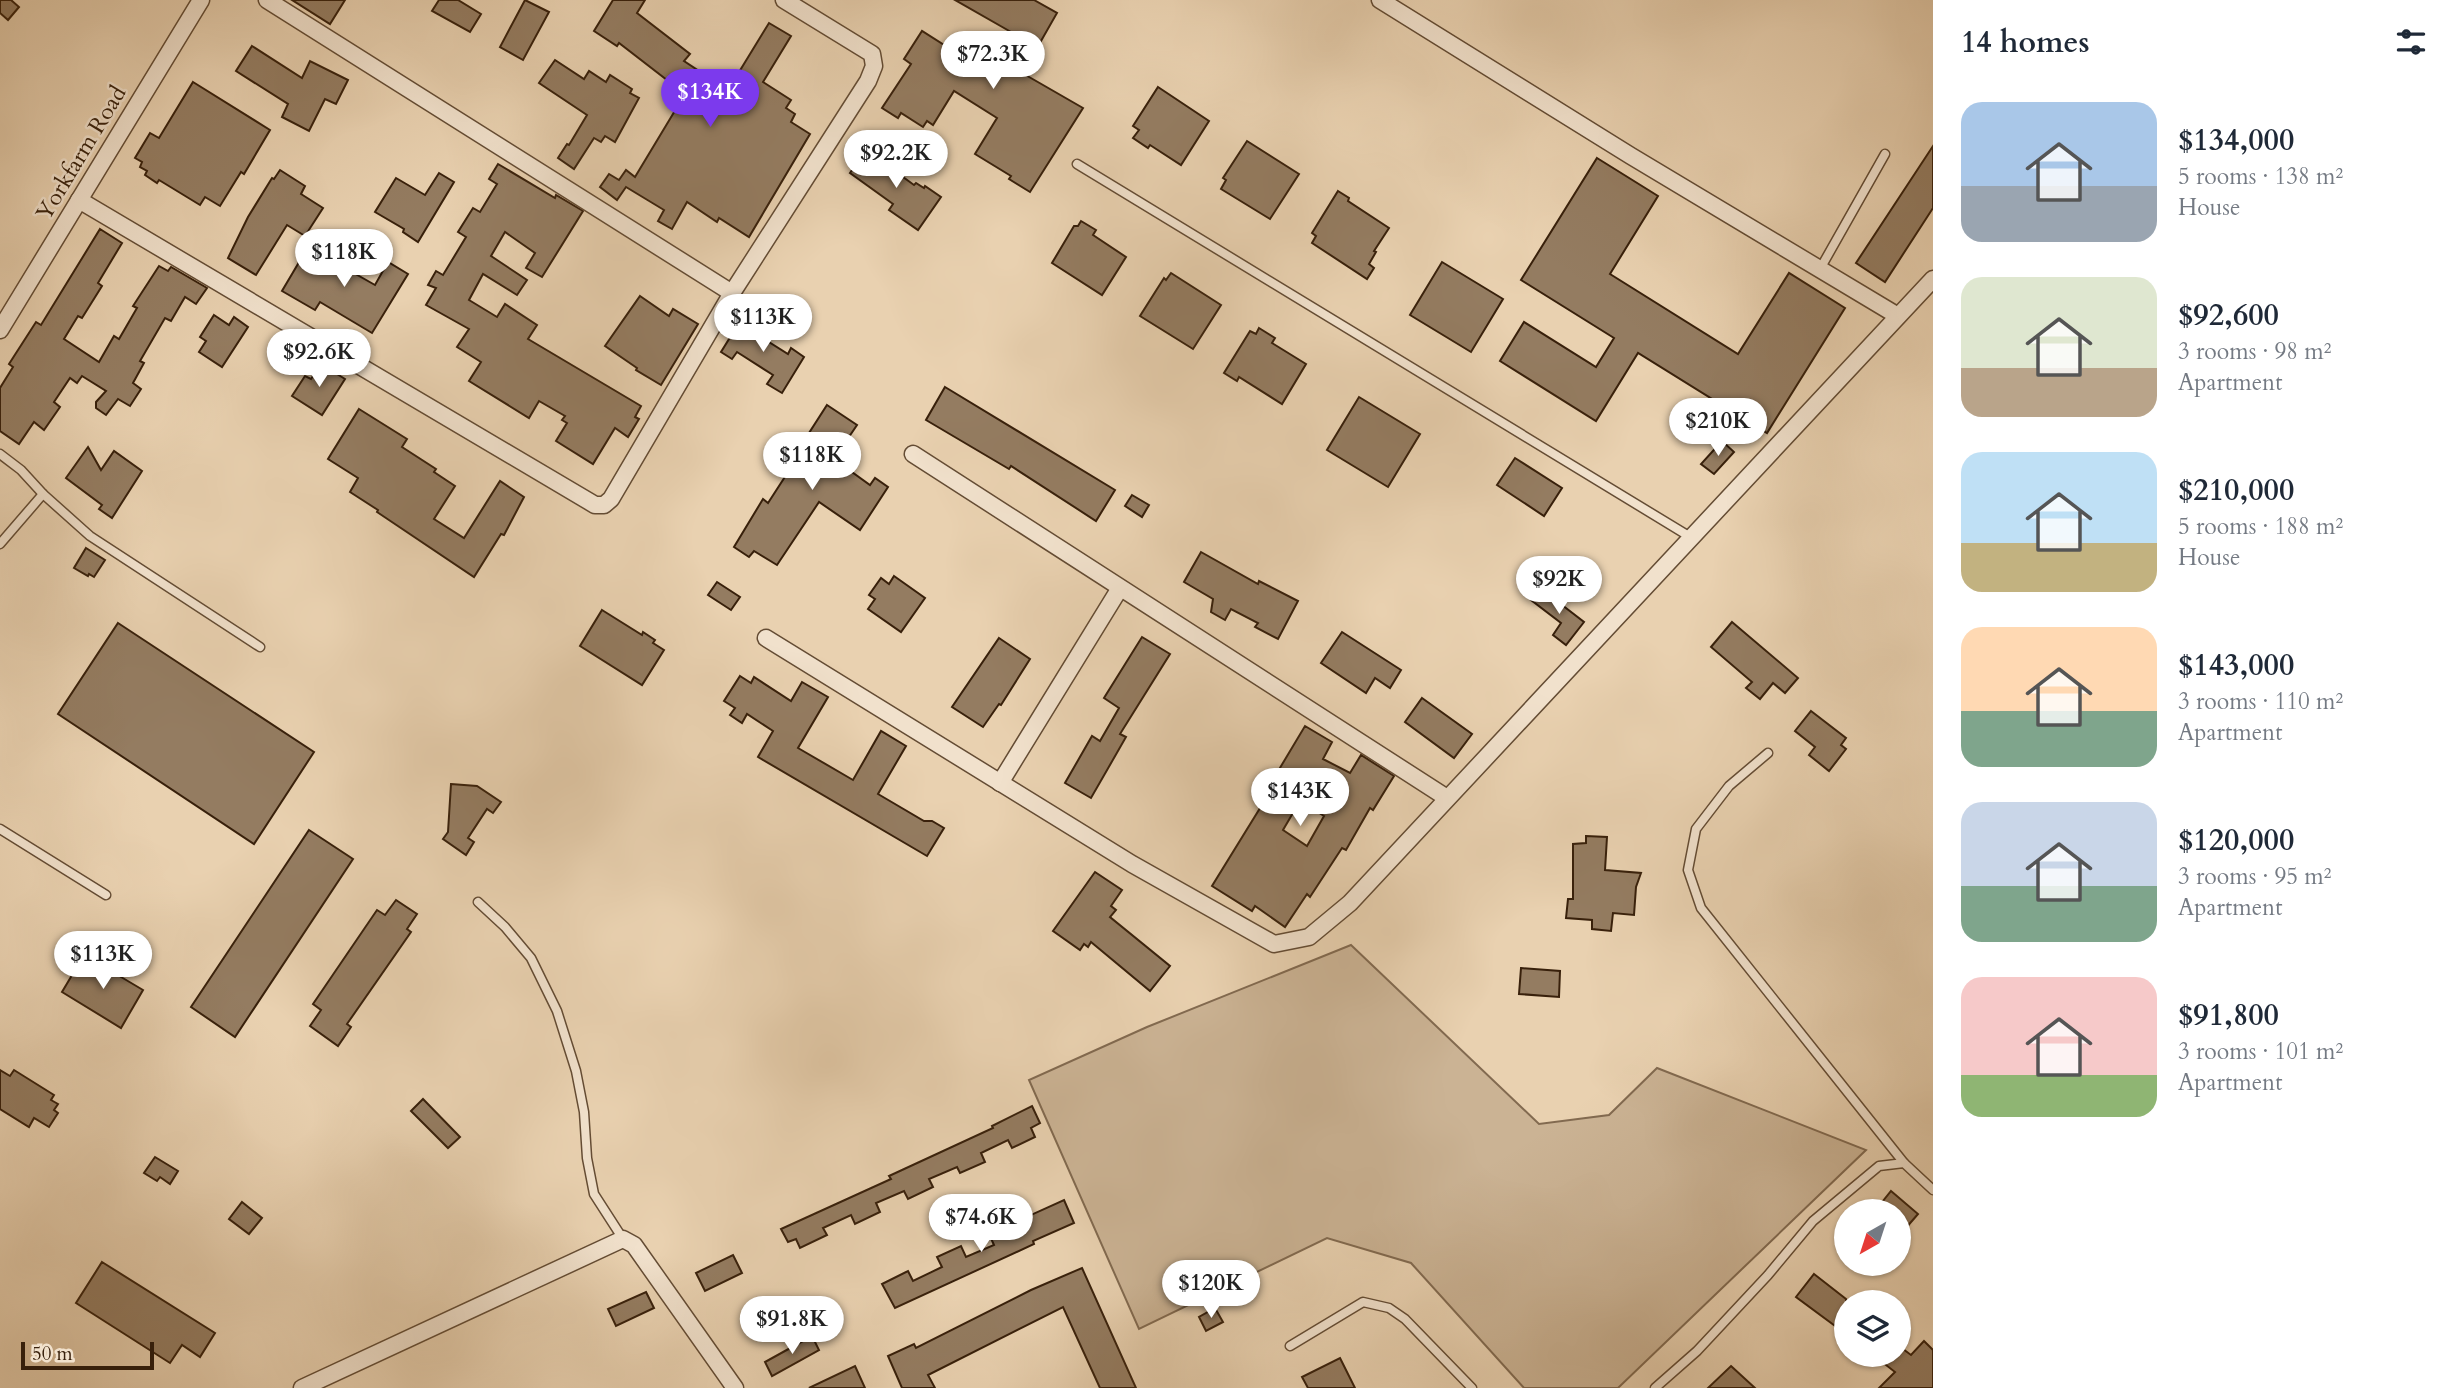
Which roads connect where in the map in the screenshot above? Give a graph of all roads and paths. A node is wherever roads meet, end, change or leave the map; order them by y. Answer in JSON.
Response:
{"nodes":[{"id":1,"x":201,"y":0,"type":"edge"},
{"id":2,"x":267,"y":0,"type":"edge"},
{"id":3,"x":784,"y":0,"type":"edge"},
{"id":4,"x":1380,"y":0,"type":"edge"},
{"id":5,"x":1885,"y":154,"type":"dead end"},
{"id":6,"x":1077,"y":164,"type":"dead end"},
{"id":7,"x":79,"y":200,"type":"junction"},
{"id":8,"x":1820,"y":270,"type":"junction"},
{"id":9,"x":1933,"y":279,"type":"edge"},
{"id":10,"x":732,"y":293,"type":"junction"},
{"id":11,"x":1898,"y":316,"type":"junction"},
{"id":12,"x":0,"y":330,"type":"edge"},
{"id":13,"x":0,"y":454,"type":"edge"},
{"id":14,"x":913,"y":454,"type":"dead end"},
{"id":15,"x":43,"y":494,"type":"junction"},
{"id":16,"x":1692,"y":538,"type":"junction"},
{"id":17,"x":0,"y":544,"type":"edge"},
{"id":18,"x":1120,"y":588,"type":"junction"},
{"id":19,"x":766,"y":638,"type":"dead end"},
{"id":20,"x":260,"y":647,"type":"dead end"},
{"id":21,"x":1768,"y":754,"type":"dead end"},
{"id":22,"x":1000,"y":783,"type":"junction"},
{"id":23,"x":1447,"y":798,"type":"junction"},
{"id":24,"x":0,"y":829,"type":"edge"},
{"id":25,"x":106,"y":895,"type":"dead end"},
{"id":26,"x":478,"y":902,"type":"dead end"},
{"id":27,"x":1904,"y":1163,"type":"junction"},
{"id":28,"x":1933,"y":1190,"type":"edge"},
{"id":29,"x":623,"y":1239,"type":"junction"},
{"id":30,"x":1290,"y":1346,"type":"dead end"},
{"id":31,"x":302,"y":1388,"type":"edge"},
{"id":32,"x":735,"y":1388,"type":"edge"},
{"id":33,"x":1472,"y":1388,"type":"edge"},
{"id":34,"x":1655,"y":1388,"type":"edge"}],
"edges":[{"from":1,"to":7,"type":"street","name":"Yorkfarm Road"},
{"from":2,"to":10,"type":"street"},
{"from":3,"to":10,"type":"street"},
{"from":4,"to":8,"type":"street"},
{"from":5,"to":8,"type":"lane"},
{"from":6,"to":16,"type":"lane"},
{"from":7,"to":10,"type":"street"},
{"from":7,"to":12,"type":"street","name":"Yorkfarm Road"},
{"from":8,"to":11,"type":"street"},
{"from":9,"to":11,"type":"street"},
{"from":11,"to":16,"type":"street"},
{"from":13,"to":15,"type":"lane"},
{"from":14,"to":18,"type":"street"},
{"from":15,"to":17,"type":"lane"},
{"from":15,"to":20,"type":"lane"},
{"from":16,"to":23,"type":"street"},
{"from":18,"to":22,"type":"street"},
{"from":18,"to":23,"type":"street"},
{"from":19,"to":22,"type":"street"},
{"from":21,"to":27,"type":"lane"},
{"from":22,"to":23,"type":"street"},
{"from":24,"to":25,"type":"lane"},
{"from":26,"to":29,"type":"lane"},
{"from":27,"to":28,"type":"lane"},
{"from":27,"to":34,"type":"lane"},
{"from":29,"to":31,"type":"street"},
{"from":29,"to":32,"type":"street"},
{"from":30,"to":33,"type":"lane"}]}
